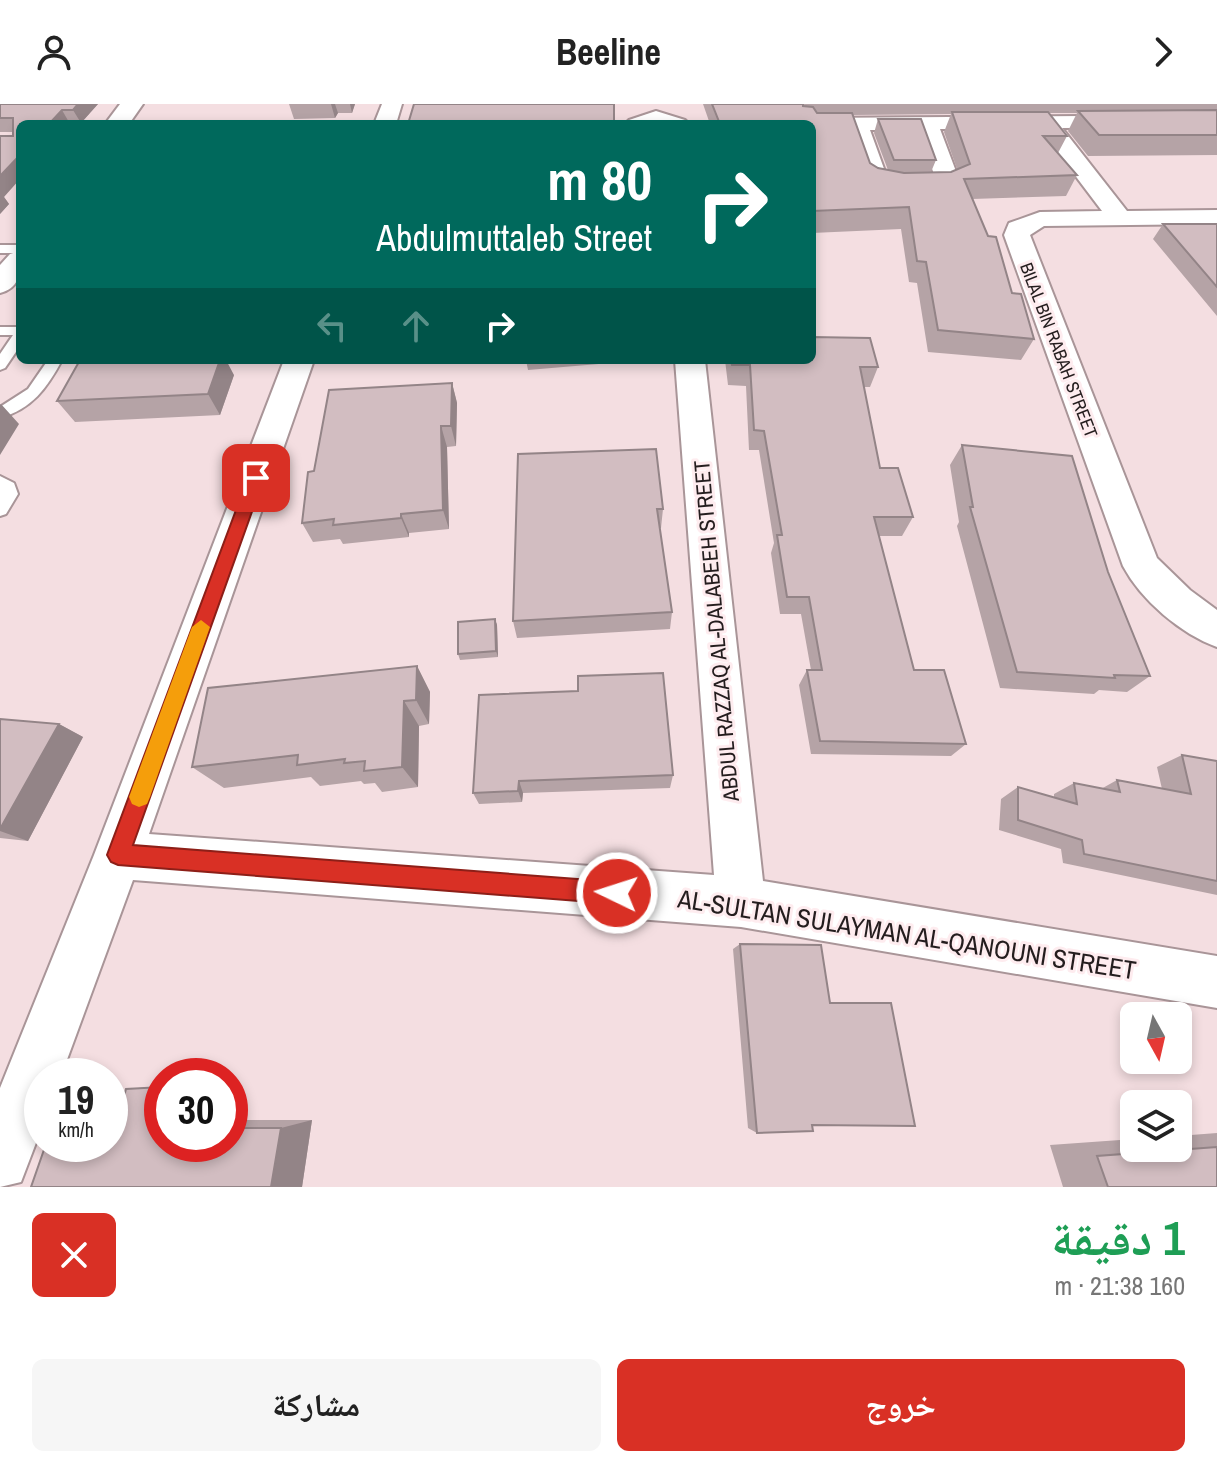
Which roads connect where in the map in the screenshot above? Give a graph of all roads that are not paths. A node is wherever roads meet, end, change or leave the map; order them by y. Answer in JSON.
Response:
{"nodes":[{"id":1,"x":881,"y":114,"type":"edge"},
{"id":2,"x":1217,"y":121,"type":"edge"},
{"id":3,"x":857,"y":123,"type":"junction"},
{"id":4,"x":1047,"y":123,"type":"junction"},
{"id":5,"x":816,"y":124,"type":"edge"},
{"id":6,"x":927,"y":124,"type":"junction"},
{"id":7,"x":1119,"y":217,"type":"junction"},
{"id":8,"x":1217,"y":217,"type":"edge"},
{"id":9,"x":16,"y":265,"type":"edge"},
{"id":10,"x":0,"y":284,"type":"edge"},
{"id":11,"x":16,"y":339,"type":"edge"},
{"id":12,"x":53,"y":364,"type":"edge"},
{"id":13,"x":298,"y":364,"type":"edge"},
{"id":14,"x":690,"y":364,"type":"edge"},
{"id":15,"x":0,"y":365,"type":"edge"},
{"id":16,"x":0,"y":413,"type":"edge"},
{"id":17,"x":0,"y":482,"type":"edge"},
{"id":18,"x":0,"y":509,"type":"edge"},
{"id":19,"x":1217,"y":630,"type":"edge"},
{"id":20,"x":118,"y":855,"type":"junction"},
{"id":21,"x":741,"y":902,"type":"junction"},
{"id":22,"x":1217,"y":982,"type":"edge"},
{"id":23,"x":0,"y":1161,"type":"edge"}],
"edges":[{"from":1,"to":3,"type":"street"},
{"from":1,"to":6,"type":"street"},
{"from":2,"to":4,"type":"street"},
{"from":3,"to":5,"type":"street"},
{"from":3,"to":6,"type":"street"},
{"from":4,"to":6,"type":"street"},
{"from":4,"to":7,"type":"street"},
{"from":7,"to":8,"type":"street","name":"BILAL BIN RABAH STREET"},
{"from":7,"to":19,"type":"street","name":"BILAL BIN RABAH STREET"},
{"from":9,"to":10,"type":"street"},
{"from":11,"to":15,"type":"lane"},
{"from":12,"to":16,"type":"lane"},
{"from":13,"to":20,"type":"street"},
{"from":14,"to":21,"type":"street","name":"ABDUL RAZZAQ AL-DALABEEH STREET"},
{"from":17,"to":18,"type":"lane"},
{"from":20,"to":21,"type":"street","name":"AL-SULTAN SULAYMAN AL-QANOUNI STREET"},
{"from":20,"to":23,"type":"street"},
{"from":21,"to":22,"type":"street","name":"AL-SULTAN SULAYMAN AL-QANOUNI STREET"}]}
